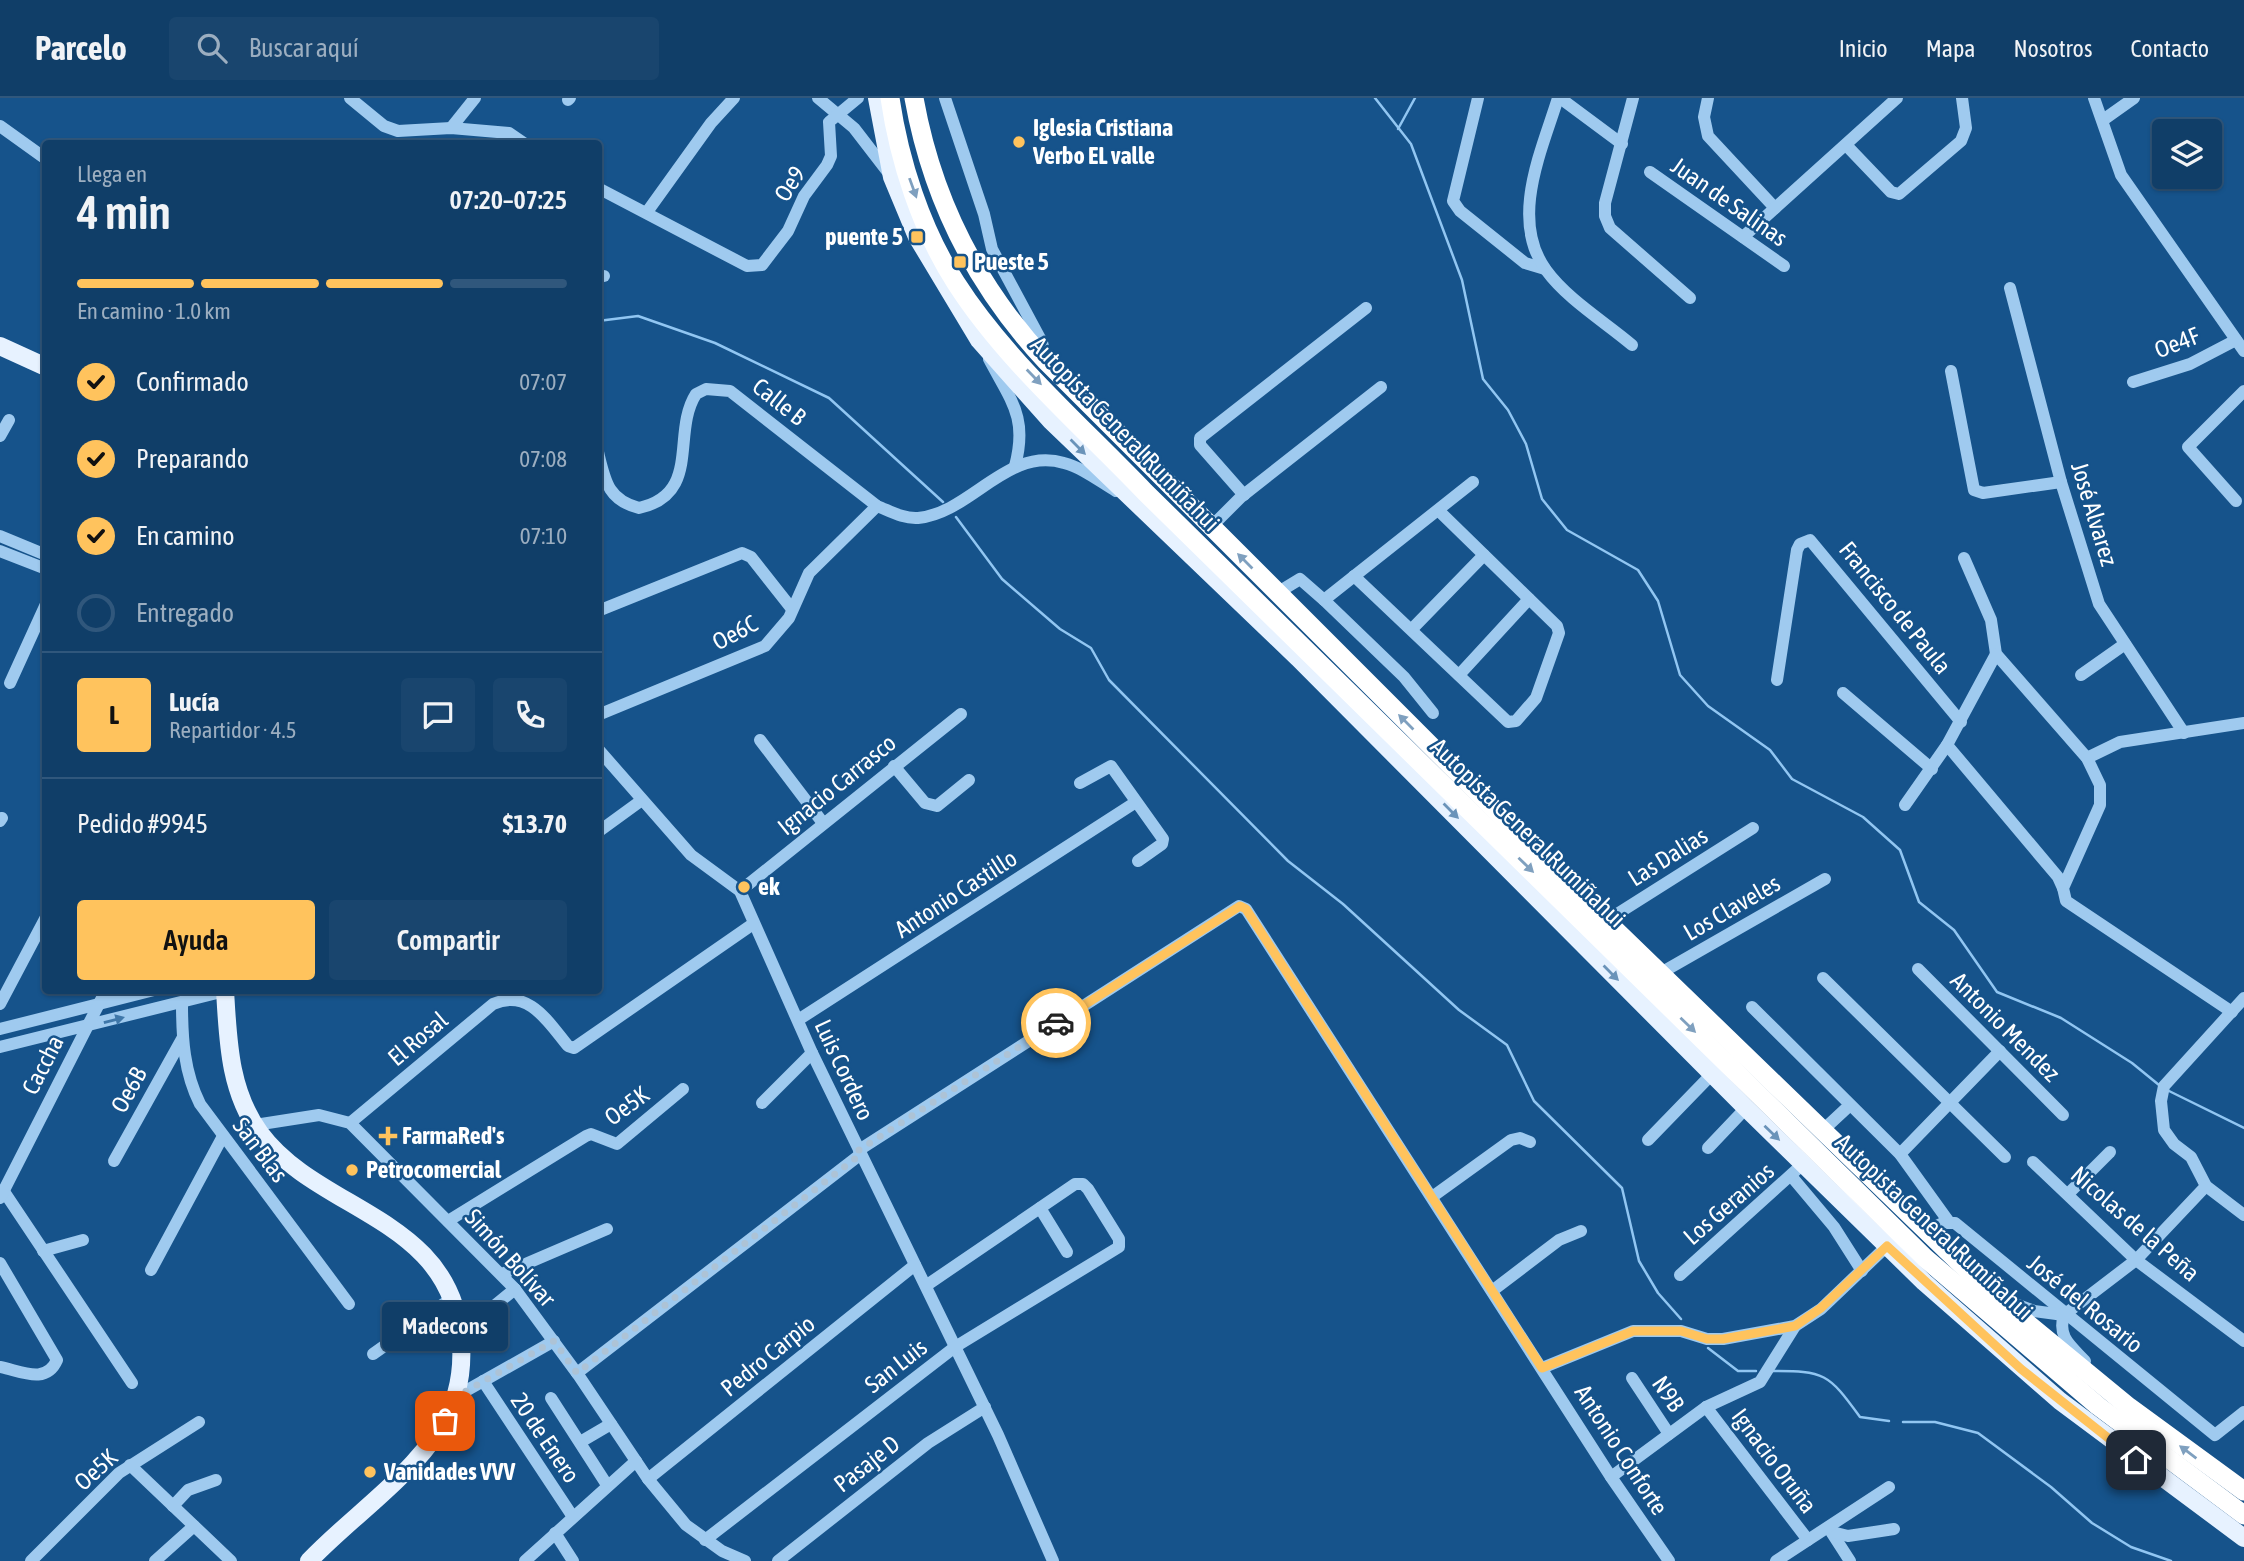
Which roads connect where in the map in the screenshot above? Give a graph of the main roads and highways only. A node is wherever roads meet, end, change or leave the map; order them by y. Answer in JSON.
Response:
{"nodes":[{"id":1,"x":877,"y":98,"type":"edge"},
{"id":2,"x":890,"y":98,"type":"edge"},
{"id":3,"x":914,"y":98,"type":"edge"},
{"id":4,"x":0,"y":346,"type":"edge"},
{"id":5,"x":42,"y":365,"type":"edge"},
{"id":6,"x":225,"y":994,"type":"edge"},
{"id":7,"x":2244,"y":1491,"type":"edge"},
{"id":8,"x":2244,"y":1515,"type":"edge"},
{"id":9,"x":2244,"y":1538,"type":"edge"},
{"id":10,"x":309,"y":1561,"type":"edge"}],
"edges":[{"from":1,"to":9,"type":"main road","one_way":true},
{"from":2,"to":8,"type":"highway","name":"Autopista General Rumiñahui","one_way":true},
{"from":7,"to":3,"type":"highway","name":"Autopista General Rumiñahui","one_way":true},
{"from":4,"to":5,"type":"main road"},
{"from":6,"to":10,"type":"main road"}]}
